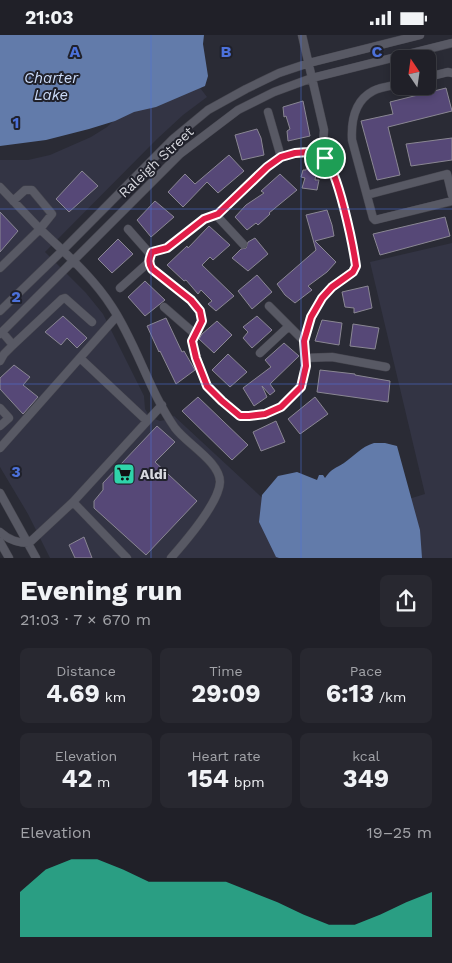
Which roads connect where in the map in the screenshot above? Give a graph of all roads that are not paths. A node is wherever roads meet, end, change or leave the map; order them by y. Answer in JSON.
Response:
{"nodes":[{"id":1,"x":302,"y":35,"type":"edge"},
{"id":2,"x":420,"y":35,"type":"edge"},
{"id":3,"x":452,"y":43,"type":"edge"},
{"id":4,"x":309,"y":63,"type":"junction"},
{"id":5,"x":452,"y":73,"type":"edge"},
{"id":6,"x":436,"y":75,"type":"edge"},
{"id":7,"x":312,"y":78,"type":"junction"},
{"id":8,"x":391,"y":86,"type":"edge"},
{"id":9,"x":268,"y":112,"type":"dead end"},
{"id":10,"x":318,"y":153,"type":"junction"},
{"id":11,"x":281,"y":157,"type":"junction"},
{"id":12,"x":0,"y":187,"type":"edge"},
{"id":13,"x":367,"y":195,"type":"junction"},
{"id":14,"x":452,"y":195,"type":"edge"},
{"id":15,"x":13,"y":201,"type":"junction"},
{"id":16,"x":452,"y":201,"type":"edge"},
{"id":17,"x":216,"y":215,"type":"junction"},
{"id":18,"x":40,"y":229,"type":"junction"},
{"id":19,"x":128,"y":229,"type":"dead end"},
{"id":20,"x":243,"y":244,"type":"dead end"},
{"id":21,"x":63,"y":250,"type":"junction"},
{"id":22,"x":150,"y":259,"type":"junction"},
{"id":23,"x":73,"y":261,"type":"junction"},
{"id":24,"x":0,"y":268,"type":"edge"},
{"id":25,"x":120,"y":288,"type":"dead end"},
{"id":26,"x":269,"y":305,"type":"dead end"},
{"id":27,"x":164,"y":307,"type":"dead end"},
{"id":28,"x":0,"y":311,"type":"edge"},
{"id":29,"x":117,"y":316,"type":"junction"},
{"id":30,"x":92,"y":322,"type":"dead end"},
{"id":31,"x":289,"y":326,"type":"junction"},
{"id":32,"x":1,"y":333,"type":"edge"},
{"id":33,"x":195,"y":334,"type":"junction"},
{"id":34,"x":304,"y":341,"type":"junction"},
{"id":35,"x":13,"y":345,"type":"junction"},
{"id":36,"x":260,"y":353,"type":"dead end"},
{"id":37,"x":80,"y":358,"type":"junction"},
{"id":38,"x":305,"y":358,"type":"junction"},
{"id":39,"x":0,"y":361,"type":"edge"},
{"id":40,"x":386,"y":367,"type":"dead end"},
{"id":41,"x":162,"y":405,"type":"junction"},
{"id":42,"x":0,"y":408,"type":"edge"},
{"id":43,"x":147,"y":421,"type":"junction"},
{"id":44,"x":0,"y":426,"type":"edge"},
{"id":45,"x":0,"y":436,"type":"edge"},
{"id":46,"x":3,"y":446,"type":"edge"},
{"id":47,"x":0,"y":493,"type":"edge"},
{"id":48,"x":73,"y":502,"type":"junction"},
{"id":49,"x":0,"y":532,"type":"edge"},
{"id":50,"x":0,"y":542,"type":"edge"},
{"id":51,"x":29,"y":543,"type":"junction"},
{"id":52,"x":9,"y":558,"type":"edge"},
{"id":53,"x":36,"y":558,"type":"edge"},
{"id":54,"x":127,"y":558,"type":"edge"},
{"id":55,"x":171,"y":558,"type":"edge"}],
"edges":[{"from":1,"to":4,"type":"street"},
{"from":2,"to":4,"type":"street","name":"Raleigh Street"},
{"from":3,"to":7,"type":"street","name":"Raleigh Street"},
{"from":4,"to":7,"type":"street"},
{"from":4,"to":21,"type":"street","name":"Raleigh Street"},
{"from":5,"to":6,"type":"street"},
{"from":7,"to":10,"type":"street"},
{"from":7,"to":23,"type":"street","name":"Raleigh Street"},
{"from":8,"to":13,"type":"street"},
{"from":9,"to":11,"type":"street"},
{"from":10,"to":11,"type":"street"},
{"from":10,"to":34,"type":"street"},
{"from":11,"to":17,"type":"street"},
{"from":12,"to":15,"type":"street"},
{"from":13,"to":14,"type":"street"},
{"from":13,"to":16,"type":"street"},
{"from":15,"to":18,"type":"street"},
{"from":15,"to":18,"type":"street"},
{"from":17,"to":20,"type":"street"},
{"from":17,"to":22,"type":"street"},
{"from":18,"to":21,"type":"street"},
{"from":18,"to":24,"type":"street"},
{"from":19,"to":22,"type":"street"},
{"from":21,"to":23,"type":"street"},
{"from":21,"to":28,"type":"street","name":"Raleigh Street"},
{"from":22,"to":25,"type":"street"},
{"from":22,"to":33,"type":"street"},
{"from":23,"to":29,"type":"street"},
{"from":23,"to":32,"type":"street","name":"Raleigh Street"},
{"from":26,"to":31,"type":"street"},
{"from":27,"to":33,"type":"street"},
{"from":29,"to":37,"type":"street"},
{"from":29,"to":41,"type":"street"},
{"from":30,"to":35,"type":"street"},
{"from":31,"to":34,"type":"street"},
{"from":31,"to":36,"type":"street"},
{"from":32,"to":35,"type":"street"},
{"from":33,"to":38,"type":"street"},
{"from":34,"to":38,"type":"street"},
{"from":35,"to":39,"type":"street"},
{"from":37,"to":43,"type":"street"},
{"from":37,"to":46,"type":"street"},
{"from":38,"to":40,"type":"street"},
{"from":41,"to":43,"type":"street"},
{"from":41,"to":55,"type":"street"},
{"from":42,"to":44,"type":"street"},
{"from":43,"to":48,"type":"street"},
{"from":45,"to":46,"type":"street"},
{"from":47,"to":51,"type":"street"},
{"from":48,"to":51,"type":"street"},
{"from":48,"to":54,"type":"street"},
{"from":49,"to":51,"type":"street"},
{"from":50,"to":52,"type":"street"},
{"from":51,"to":53,"type":"street"}]}
